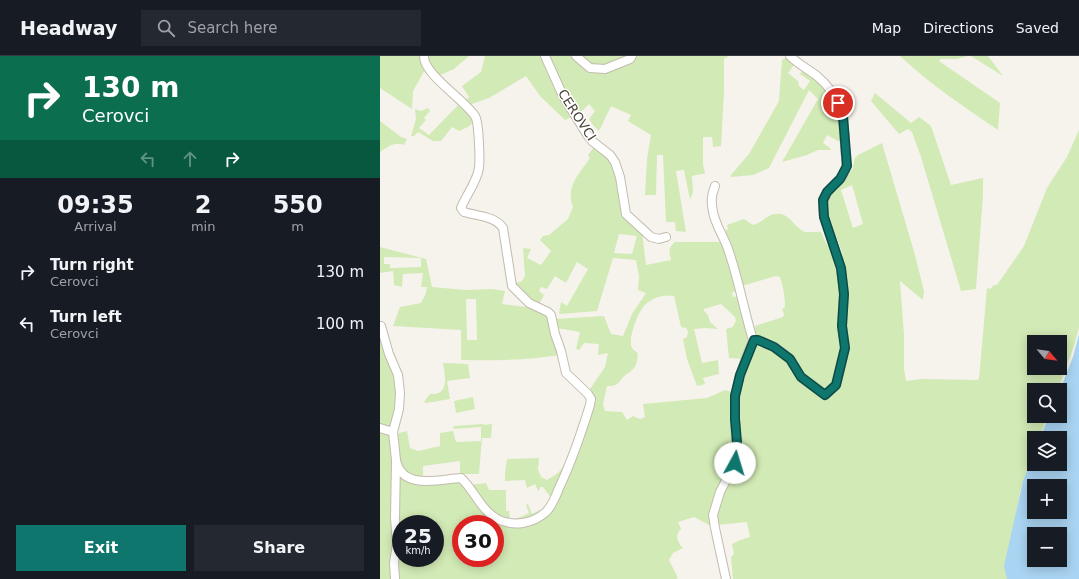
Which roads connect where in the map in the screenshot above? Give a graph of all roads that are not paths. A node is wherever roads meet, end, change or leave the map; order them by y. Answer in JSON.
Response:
{"nodes":[{"id":1,"x":424,"y":56,"type":"edge"},
{"id":2,"x":545,"y":56,"type":"edge"},
{"id":3,"x":576,"y":56,"type":"edge"},
{"id":4,"x":632,"y":56,"type":"edge"},
{"id":5,"x":790,"y":56,"type":"edge"},
{"id":6,"x":714,"y":186,"type":"dead end"},
{"id":7,"x":666,"y":238,"type":"dead end"},
{"id":8,"x":381,"y":326,"type":"edge"},
{"id":9,"x":754,"y":340,"type":"junction"},
{"id":10,"x":380,"y":428,"type":"edge"},
{"id":11,"x":393,"y":432,"type":"junction"},
{"id":12,"x":396,"y":461,"type":"junction"},
{"id":13,"x":395,"y":579,"type":"edge"},
{"id":14,"x":726,"y":579,"type":"edge"}],
"edges":[{"from":1,"to":12,"type":"street"},
{"from":2,"to":7,"type":"street","name":"CEROVCI"},
{"from":3,"to":4,"type":"street"},
{"from":5,"to":9,"type":"street"},
{"from":6,"to":9,"type":"street"},
{"from":8,"to":11,"type":"street"},
{"from":9,"to":14,"type":"street"},
{"from":10,"to":11,"type":"street"},
{"from":11,"to":12,"type":"street"},
{"from":12,"to":13,"type":"street"}]}
